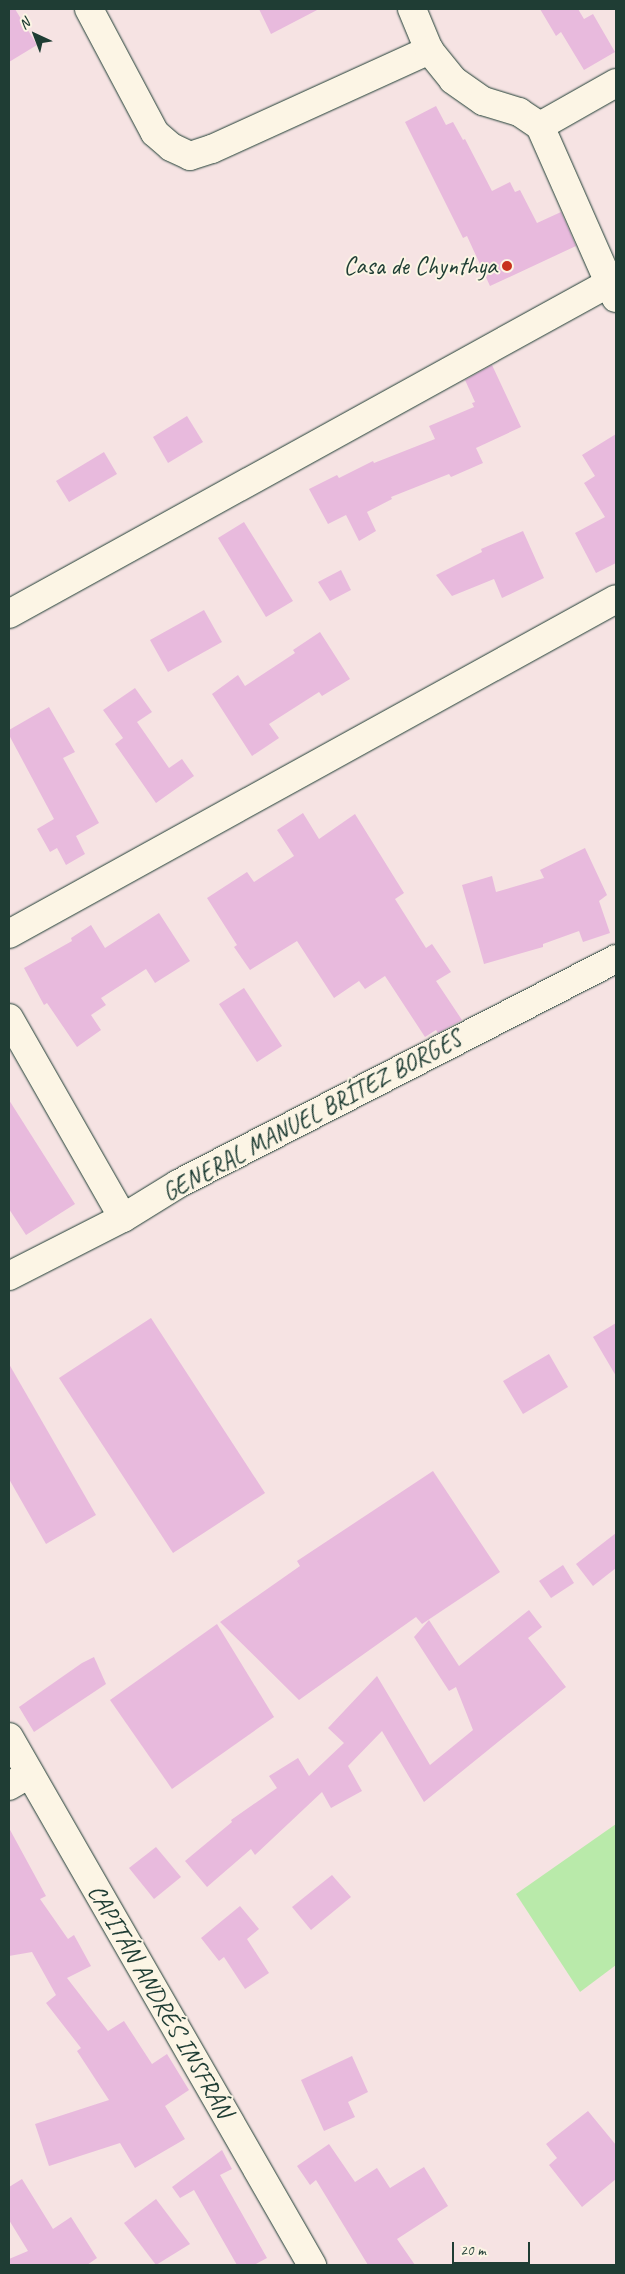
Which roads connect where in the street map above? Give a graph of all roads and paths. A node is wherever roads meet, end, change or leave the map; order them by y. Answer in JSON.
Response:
{"nodes":[{"id":1,"x":89,"y":9,"type":"edge"},
{"id":2,"x":412,"y":9,"type":"edge"},
{"id":3,"x":429,"y":50,"type":"junction"},
{"id":4,"x":616,"y":83,"type":"edge"},
{"id":5,"x":540,"y":126,"type":"junction"},
{"id":6,"x":612,"y":290,"type":"edge"},
{"id":7,"x":616,"y":599,"type":"edge"},
{"id":8,"x":9,"y":614,"type":"edge"},
{"id":9,"x":9,"y":934,"type":"edge"},
{"id":10,"x":616,"y":959,"type":"edge"},
{"id":11,"x":9,"y":1018,"type":"edge"},
{"id":12,"x":123,"y":1218,"type":"junction"},
{"id":13,"x":9,"y":1276,"type":"edge"},
{"id":14,"x":9,"y":1737,"type":"edge"},
{"id":15,"x":19,"y":1780,"type":"edge"},
{"id":16,"x":312,"y":2265,"type":"edge"}],
"edges":[{"from":1,"to":3,"type":"street"},
{"from":2,"to":3,"type":"street"},
{"from":3,"to":5,"type":"street"},
{"from":4,"to":5,"type":"street"},
{"from":5,"to":6,"type":"street"},
{"from":6,"to":8,"type":"street"},
{"from":7,"to":9,"type":"street"},
{"from":10,"to":12,"type":"street","name":"GENERAL MANUEL BRÍTEZ BORGES"},
{"from":11,"to":12,"type":"street"},
{"from":12,"to":13,"type":"street","name":"GENERAL MANUEL BRÍTEZ BORGES"},
{"from":14,"to":15,"type":"street","name":"CAPITÁN ANDRÉS INSFRÁN"},
{"from":15,"to":16,"type":"street","name":"CAPITÁN ANDRÉS INSFRÁN"}]}
